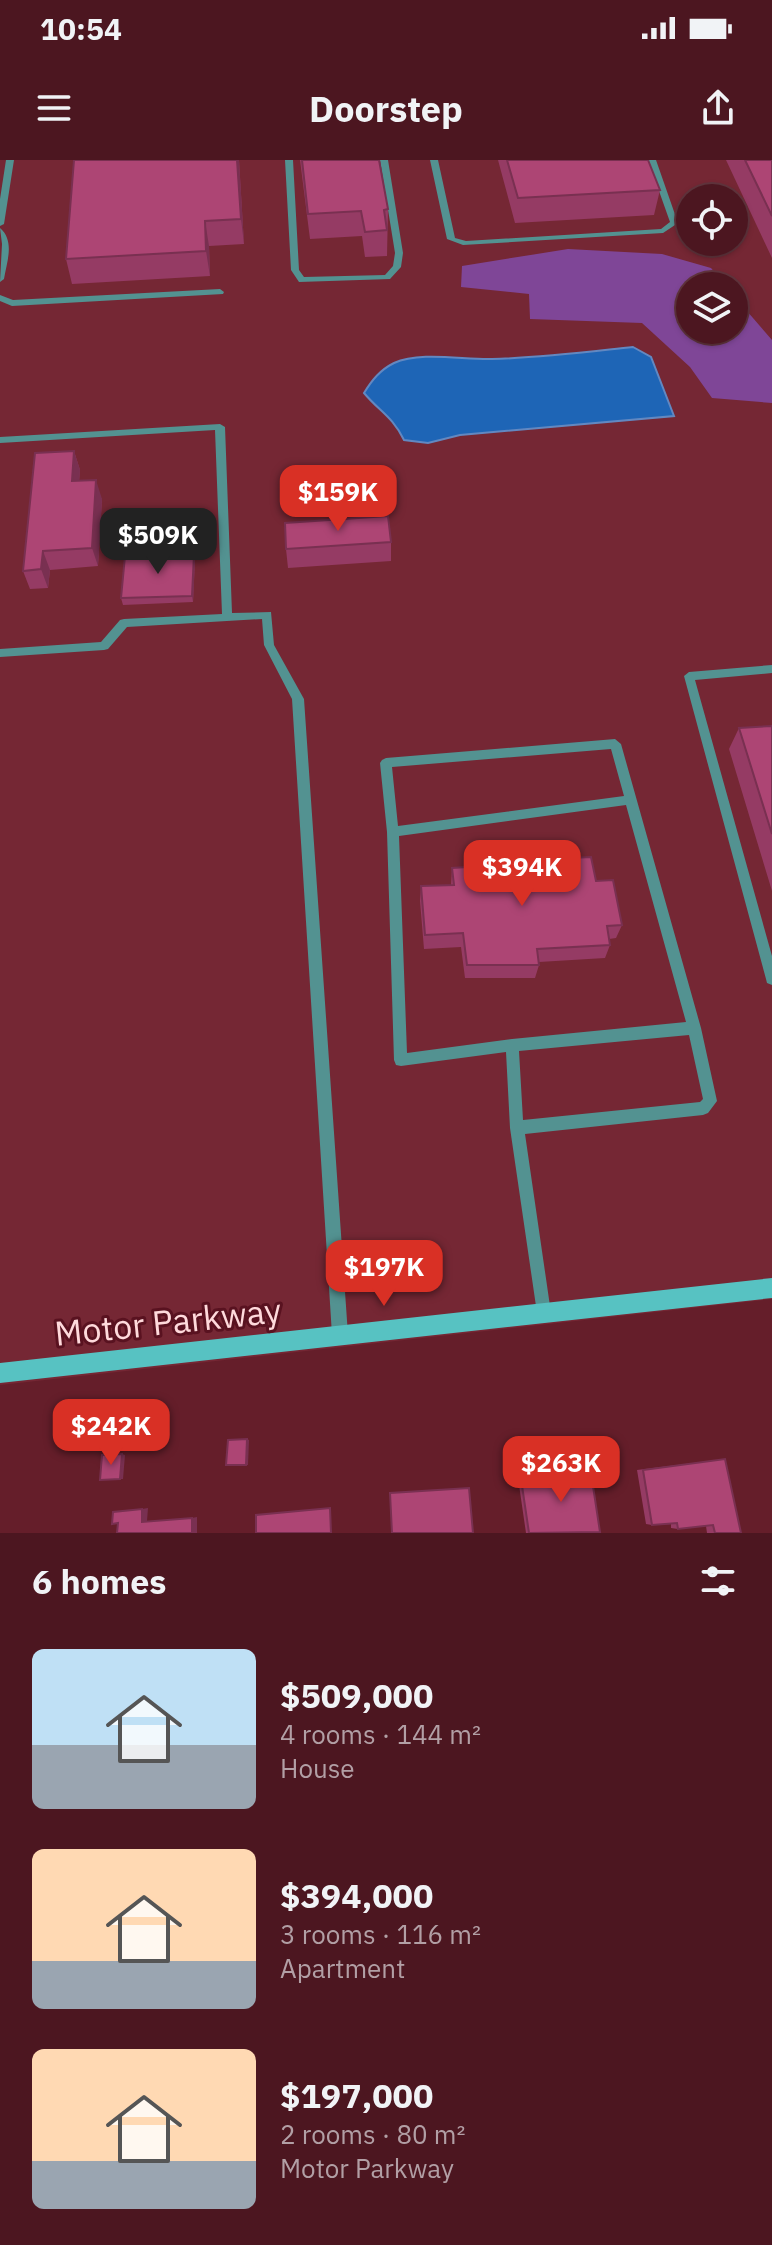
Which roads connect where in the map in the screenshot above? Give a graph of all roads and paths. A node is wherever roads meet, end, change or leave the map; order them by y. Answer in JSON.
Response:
{"nodes":[{"id":1,"x":10,"y":160,"type":"edge"},
{"id":2,"x":289,"y":160,"type":"edge"},
{"id":3,"x":384,"y":160,"type":"edge"},
{"id":4,"x":434,"y":160,"type":"edge"},
{"id":5,"x":652,"y":160,"type":"edge"},
{"id":6,"x":0,"y":224,"type":"edge"},
{"id":7,"x":0,"y":230,"type":"edge"},
{"id":8,"x":0,"y":279,"type":"edge"},
{"id":9,"x":220,"y":292,"type":"dead end"},
{"id":10,"x":0,"y":298,"type":"edge"},
{"id":11,"x":0,"y":440,"type":"edge"},
{"id":12,"x":227,"y":618,"type":"junction"},
{"id":13,"x":0,"y":653,"type":"edge"},
{"id":14,"x":772,"y":669,"type":"edge"},
{"id":15,"x":629,"y":800,"type":"junction"},
{"id":16,"x":393,"y":832,"type":"junction"},
{"id":17,"x":772,"y":979,"type":"edge"},
{"id":18,"x":694,"y":1028,"type":"junction"},
{"id":19,"x":512,"y":1045,"type":"junction"},
{"id":20,"x":517,"y":1128,"type":"junction"},
{"id":21,"x":772,"y":1288,"type":"edge"},
{"id":22,"x":544,"y":1313,"type":"junction"},
{"id":23,"x":340,"y":1335,"type":"junction"},
{"id":24,"x":0,"y":1373,"type":"edge"}],
"edges":[{"from":1,"to":6,"type":"lane"},
{"from":2,"to":3,"type":"lane"},
{"from":4,"to":5,"type":"lane"},
{"from":7,"to":8,"type":"lane"},
{"from":9,"to":10,"type":"lane"},
{"from":11,"to":12,"type":"lane"},
{"from":12,"to":13,"type":"lane"},
{"from":12,"to":23,"type":"lane"},
{"from":14,"to":17,"type":"lane"},
{"from":15,"to":16,"type":"lane"},
{"from":15,"to":16,"type":"lane"},
{"from":15,"to":18,"type":"lane"},
{"from":16,"to":19,"type":"lane"},
{"from":18,"to":19,"type":"lane"},
{"from":18,"to":20,"type":"lane"},
{"from":19,"to":20,"type":"lane"},
{"from":20,"to":22,"type":"lane"},
{"from":21,"to":22,"type":"main road","name":"Motor Parkway"},
{"from":22,"to":23,"type":"main road","name":"Motor Parkway"},
{"from":23,"to":24,"type":"main road","name":"Motor Parkway"}]}
